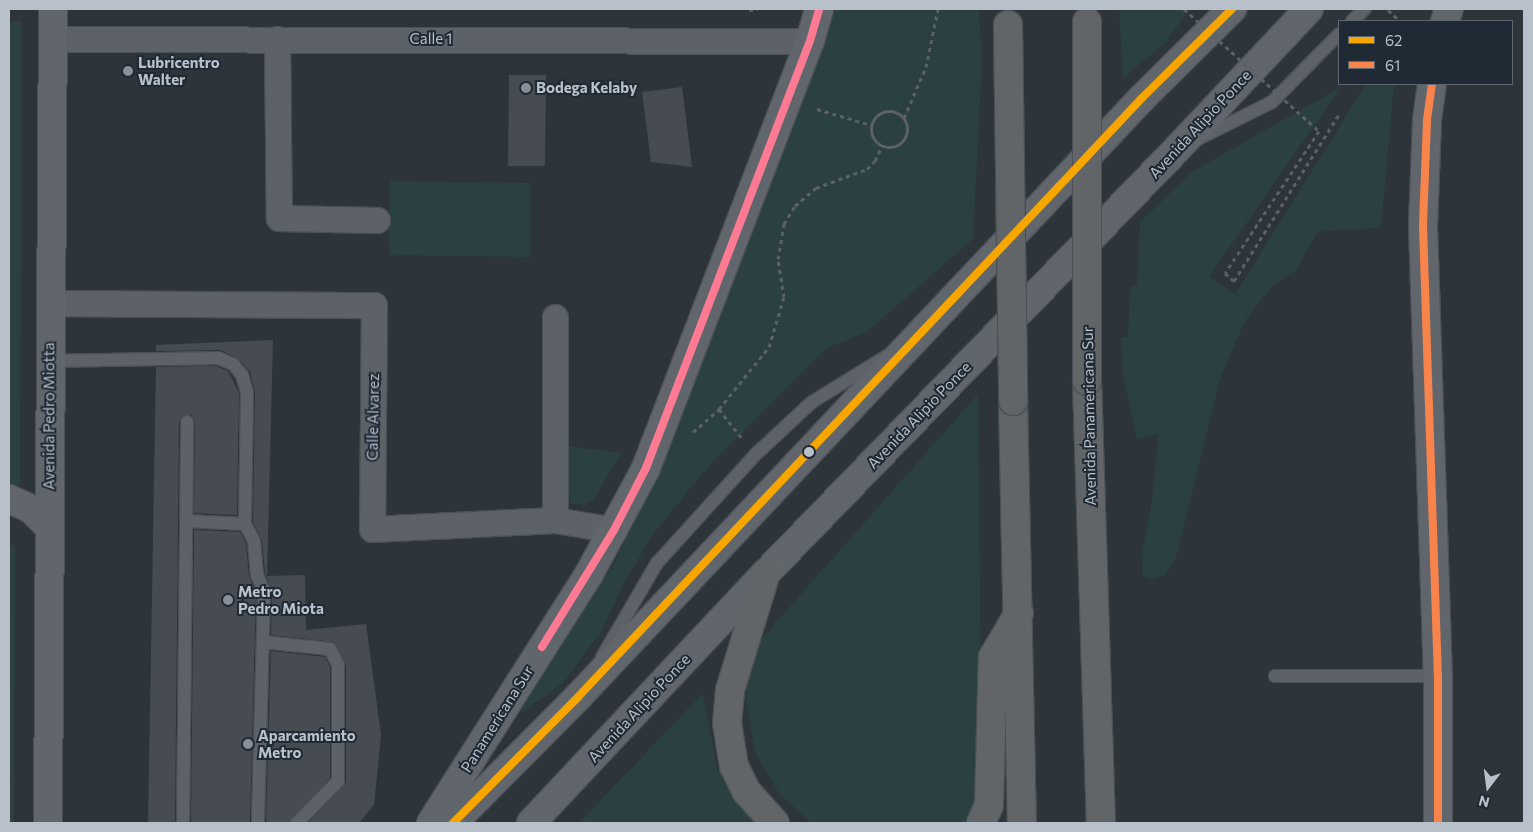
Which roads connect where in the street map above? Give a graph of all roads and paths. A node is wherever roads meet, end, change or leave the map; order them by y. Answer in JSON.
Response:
{"nodes":[{"id":1,"x":53,"y":9,"type":"edge"},
{"id":2,"x":819,"y":9,"type":"edge"},
{"id":3,"x":938,"y":9,"type":"edge"},
{"id":4,"x":1184,"y":9,"type":"edge"},
{"id":5,"x":1232,"y":9,"type":"edge"},
{"id":6,"x":1309,"y":9,"type":"edge"},
{"id":7,"x":1365,"y":9,"type":"edge"},
{"id":8,"x":1387,"y":9,"type":"edge"},
{"id":9,"x":1087,"y":15,"type":"edge"},
{"id":10,"x":1008,"y":17,"type":"edge"},
{"id":11,"x":1353,"y":20,"type":"edge"},
{"id":12,"x":1398,"y":20,"type":"dead end"},
{"id":13,"x":1338,"y":35,"type":"edge"},
{"id":14,"x":52,"y":39,"type":"junction"},
{"id":15,"x":278,"y":39,"type":"junction"},
{"id":16,"x":810,"y":41,"type":"junction"},
{"id":17,"x":1432,"y":85,"type":"edge"},
{"id":18,"x":787,"y":100,"type":"junction"},
{"id":19,"x":1340,"y":113,"type":"dead end"},
{"id":20,"x":904,"y":118,"type":"junction"},
{"id":21,"x":871,"y":125,"type":"junction"},
{"id":22,"x":882,"y":146,"type":"junction"},
{"id":23,"x":1177,"y":149,"type":"junction"},
{"id":24,"x":378,"y":220,"type":"dead end"},
{"id":25,"x":50,"y":303,"type":"junction"},
{"id":26,"x":555,"y":317,"type":"dead end"},
{"id":27,"x":917,"y":336,"type":"junction"},
{"id":28,"x":49,"y":361,"type":"junction"},
{"id":29,"x":719,"y":409,"type":"junction"},
{"id":30,"x":187,"y":422,"type":"dead end"},
{"id":31,"x":691,"y":434,"type":"dead end"},
{"id":32,"x":756,"y":454,"type":"junction"},
{"id":33,"x":9,"y":499,"type":"edge"},
{"id":34,"x":555,"y":520,"type":"junction"},
{"id":35,"x":186,"y":521,"type":"junction"},
{"id":36,"x":245,"y":524,"type":"junction"},
{"id":37,"x":49,"y":527,"type":"junction"},
{"id":38,"x":614,"y":530,"type":"junction"},
{"id":39,"x":766,"y":573,"type":"junction"},
{"id":40,"x":1019,"y":613,"type":"junction"},
{"id":41,"x":263,"y":642,"type":"junction"},
{"id":42,"x":1275,"y":676,"type":"dead end"},
{"id":43,"x":1438,"y":676,"type":"junction"},
{"id":44,"x":578,"y":697,"type":"junction"},
{"id":45,"x":48,"y":823,"type":"edge"},
{"id":46,"x":184,"y":823,"type":"edge"},
{"id":47,"x":258,"y":823,"type":"edge"},
{"id":48,"x":297,"y":823,"type":"edge"},
{"id":49,"x":431,"y":823,"type":"edge"},
{"id":50,"x":453,"y":823,"type":"edge"},
{"id":51,"x":531,"y":823,"type":"edge"},
{"id":52,"x":775,"y":823,"type":"edge"},
{"id":53,"x":982,"y":823,"type":"edge"},
{"id":54,"x":1022,"y":823,"type":"edge"},
{"id":55,"x":1101,"y":823,"type":"edge"},
{"id":56,"x":1438,"y":823,"type":"edge"}],
"edges":[{"from":1,"to":14,"type":"main road","name":"Avenida Pedro Miotta"},
{"from":2,"to":16,"type":"main road","name":"Panamericana Sur"},
{"from":3,"to":20,"type":"path"},
{"from":4,"to":19,"type":"path","bridge":true},
{"from":5,"to":27,"type":"main road"},
{"from":6,"to":23,"type":"main road","name":"Avenida Alipio Ponce"},
{"from":7,"to":11,"type":"lane"},
{"from":8,"to":12,"type":"path"},
{"from":9,"to":55,"type":"highway","name":"Avenida Panamericana Sur","bridge":true},
{"from":10,"to":40,"type":"highway","bridge":true},
{"from":13,"to":23,"type":"lane"},
{"from":14,"to":15,"type":"street","name":"Calle 1"},
{"from":14,"to":25,"type":"main road","name":"Avenida Pedro Miotta"},
{"from":15,"to":16,"type":"street","name":"Calle 1"},
{"from":15,"to":24,"type":"street"},
{"from":16,"to":18,"type":"main road","name":"Panamericana Sur"},
{"from":17,"to":43,"type":"main road"},
{"from":18,"to":21,"type":"path"},
{"from":18,"to":38,"type":"main road","name":"Panamericana Sur"},
{"from":20,"to":21,"type":"path"},
{"from":20,"to":22,"type":"path"},
{"from":21,"to":22,"type":"path"},
{"from":22,"to":29,"type":"path"},
{"from":23,"to":39,"type":"main road","name":"Avenida Alipio Ponce"},
{"from":25,"to":28,"type":"main road","name":"Avenida Pedro Miotta"},
{"from":25,"to":34,"type":"street","name":"Calle Alvarez"},
{"from":26,"to":34,"type":"street"},
{"from":27,"to":32,"type":"lane"},
{"from":27,"to":44,"type":"main road"},
{"from":28,"to":36,"type":"lane"},
{"from":28,"to":37,"type":"main road","name":"Avenida Pedro Miotta"},
{"from":29,"to":31,"type":"path"},
{"from":29,"to":32,"type":"path"},
{"from":30,"to":35,"type":"lane"},
{"from":32,"to":44,"type":"lane"},
{"from":33,"to":37,"type":"main road"},
{"from":34,"to":38,"type":"street"},
{"from":35,"to":36,"type":"lane"},
{"from":35,"to":46,"type":"lane"},
{"from":36,"to":41,"type":"lane"},
{"from":37,"to":45,"type":"main road","name":"Avenida Pedro Miotta"},
{"from":38,"to":49,"type":"main road","name":"Panamericana Sur"},
{"from":39,"to":51,"type":"main road","name":"Avenida Alipio Ponce"},
{"from":39,"to":52,"type":"highway"},
{"from":40,"to":53,"type":"highway"},
{"from":40,"to":54,"type":"highway"},
{"from":41,"to":47,"type":"lane"},
{"from":41,"to":48,"type":"lane"},
{"from":42,"to":43,"type":"lane"},
{"from":43,"to":56,"type":"main road"},
{"from":44,"to":50,"type":"main road"}]}
